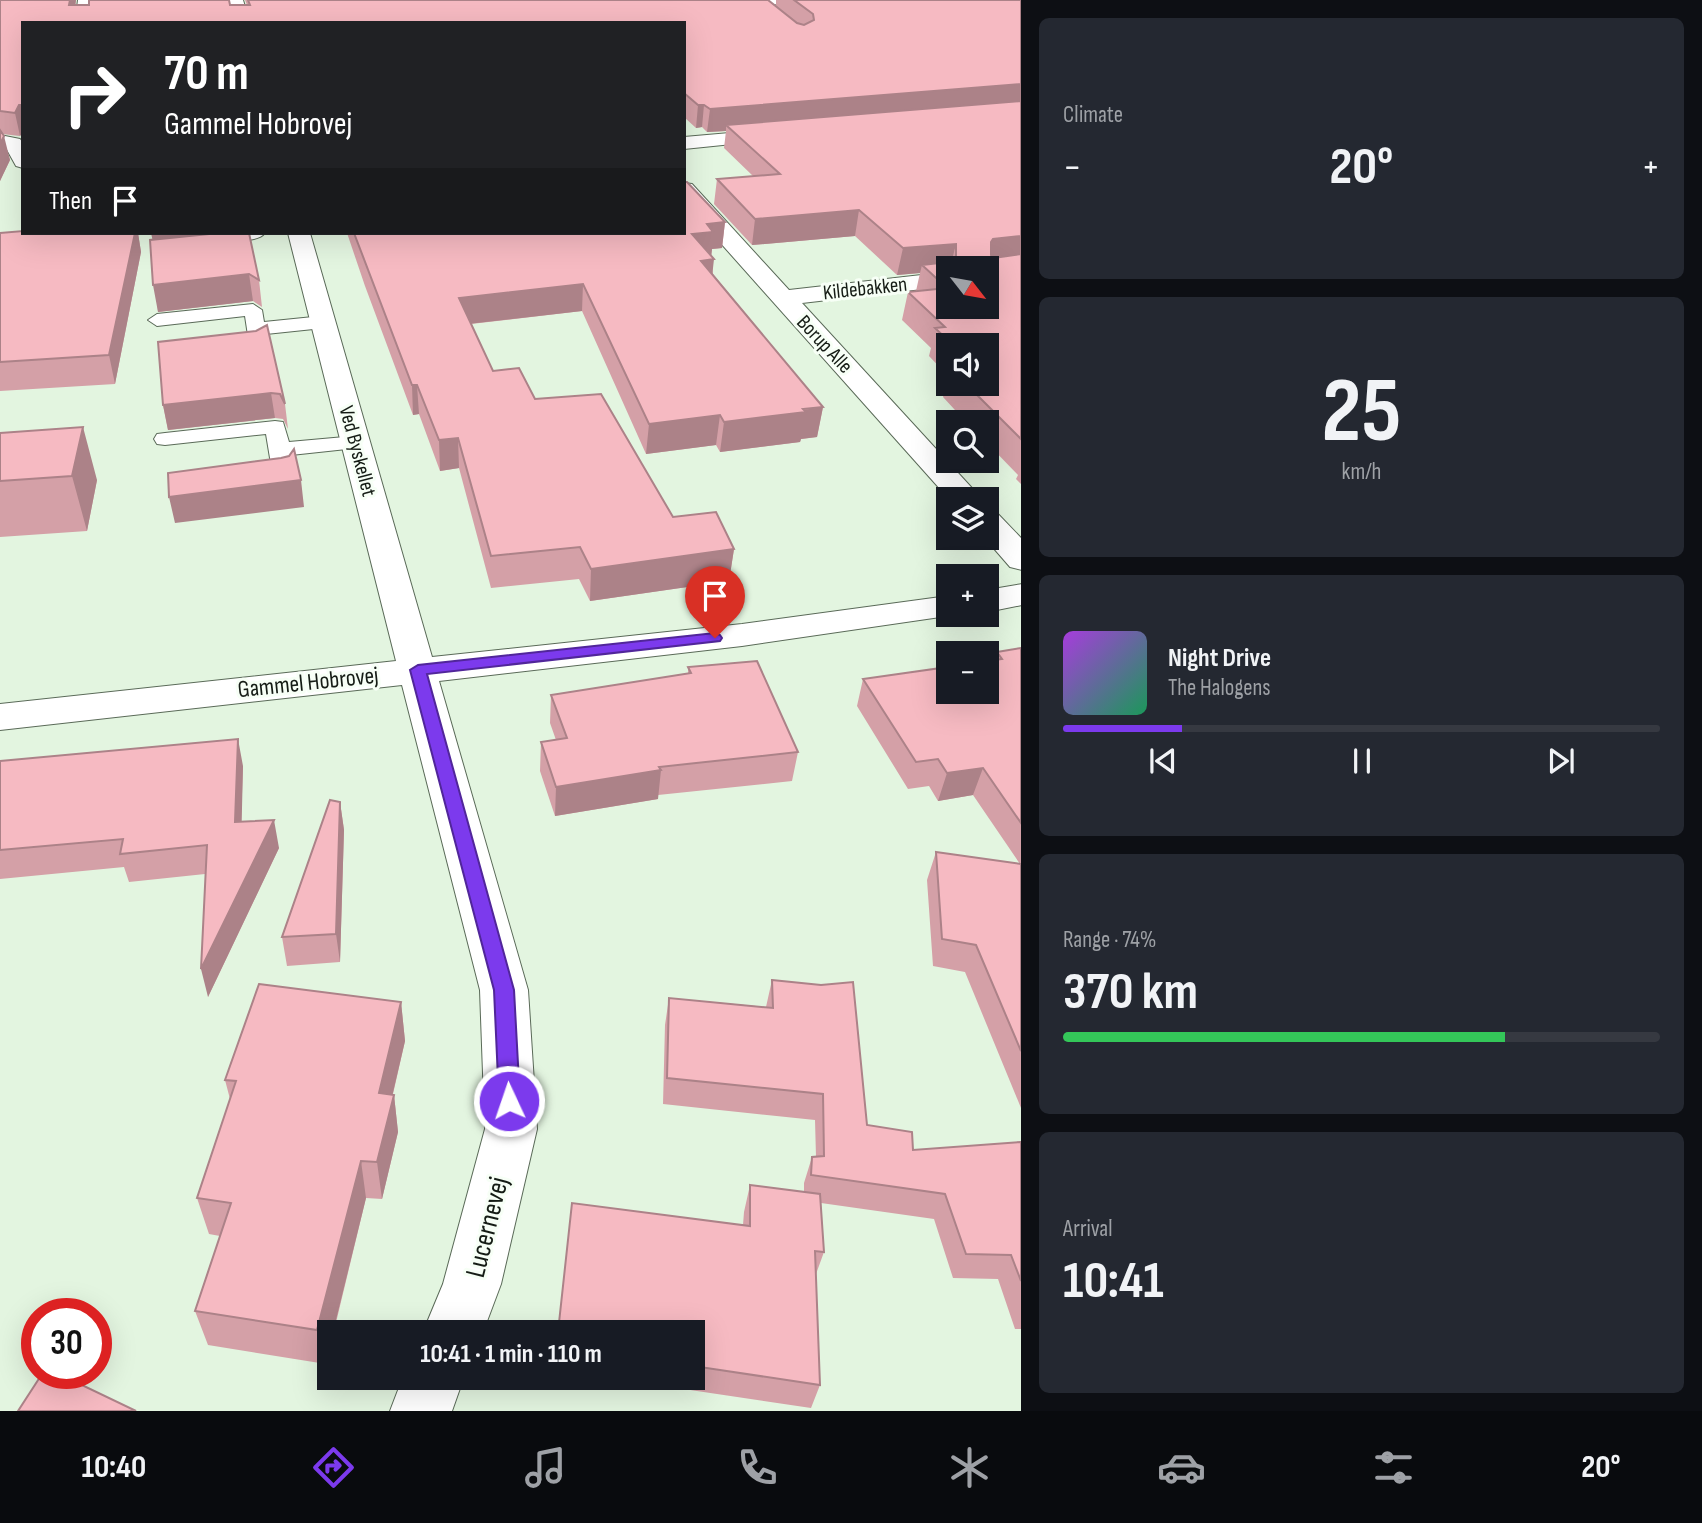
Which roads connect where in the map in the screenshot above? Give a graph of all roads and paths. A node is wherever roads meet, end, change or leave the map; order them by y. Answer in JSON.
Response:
{"nodes":[{"id":1,"x":85,"y":0,"type":"edge"},
{"id":2,"x":236,"y":0,"type":"edge"},
{"id":3,"x":751,"y":0,"type":"edge"},
{"id":4,"x":936,"y":0,"type":"edge"},
{"id":5,"x":823,"y":1,"type":"edge"},
{"id":6,"x":769,"y":8,"type":"edge"},
{"id":7,"x":83,"y":21,"type":"edge"},
{"id":8,"x":241,"y":21,"type":"edge"},
{"id":9,"x":792,"y":134,"type":"edge"},
{"id":10,"x":0,"y":141,"type":"edge"},
{"id":11,"x":686,"y":143,"type":"edge"},
{"id":12,"x":21,"y":158,"type":"edge"},
{"id":13,"x":686,"y":191,"type":"edge"},
{"id":14,"x":236,"y":235,"type":"edge"},
{"id":15,"x":300,"y":235,"type":"edge"},
{"id":16,"x":227,"y":251,"type":"edge"},
{"id":17,"x":936,"y":280,"type":"edge"},
{"id":18,"x":782,"y":298,"type":"junction"},
{"id":19,"x":157,"y":320,"type":"dead end"},
{"id":20,"x":323,"y":322,"type":"junction"},
{"id":21,"x":256,"y":329,"type":"junction"},
{"id":22,"x":222,"y":351,"type":"edge"},
{"id":23,"x":165,"y":439,"type":"dead end"},
{"id":24,"x":356,"y":442,"type":"junction"},
{"id":25,"x":279,"y":450,"type":"junction"},
{"id":26,"x":246,"y":480,"type":"edge"},
{"id":27,"x":955,"y":487,"type":"edge"},
{"id":28,"x":999,"y":535,"type":"edge"},
{"id":29,"x":1021,"y":560,"type":"edge"},
{"id":30,"x":1021,"y":594,"type":"edge"},
{"id":31,"x":999,"y":599,"type":"edge"},
{"id":32,"x":936,"y":609,"type":"edge"},
{"id":33,"x":418,"y":670,"type":"junction"},
{"id":34,"x":0,"y":717,"type":"edge"},
{"id":35,"x":458,"y":1320,"type":"edge"},
{"id":36,"x":430,"y":1390,"type":"edge"},
{"id":37,"x":421,"y":1411,"type":"edge"}],
"edges":[{"from":1,"to":7,"type":"street"},
{"from":2,"to":8,"type":"street"},
{"from":3,"to":6,"type":"street"},
{"from":4,"to":5,"type":"street"},
{"from":5,"to":6,"type":"street"},
{"from":9,"to":11,"type":"street"},
{"from":10,"to":12,"type":"street"},
{"from":13,"to":18,"type":"street","name":"Borup Alle"},
{"from":14,"to":16,"type":"lane"},
{"from":15,"to":20,"type":"street","name":"Ved Byskellet"},
{"from":17,"to":18,"type":"street","name":"Kildebakken"},
{"from":18,"to":27,"type":"street","name":"Borup Alle"},
{"from":19,"to":21,"type":"lane"},
{"from":20,"to":21,"type":"lane"},
{"from":20,"to":24,"type":"street","name":"Ved Byskellet"},
{"from":21,"to":22,"type":"lane"},
{"from":23,"to":25,"type":"lane"},
{"from":24,"to":25,"type":"lane"},
{"from":24,"to":33,"type":"street","name":"Ved Byskellet"},
{"from":25,"to":26,"type":"lane"},
{"from":28,"to":29,"type":"street"},
{"from":30,"to":31,"type":"street"},
{"from":32,"to":33,"type":"street","name":"Gammel Hobrovej"},
{"from":33,"to":34,"type":"street","name":"Gammel Hobrovej"},
{"from":33,"to":35,"type":"street","name":"Lucernevej"},
{"from":36,"to":37,"type":"street"}]}
